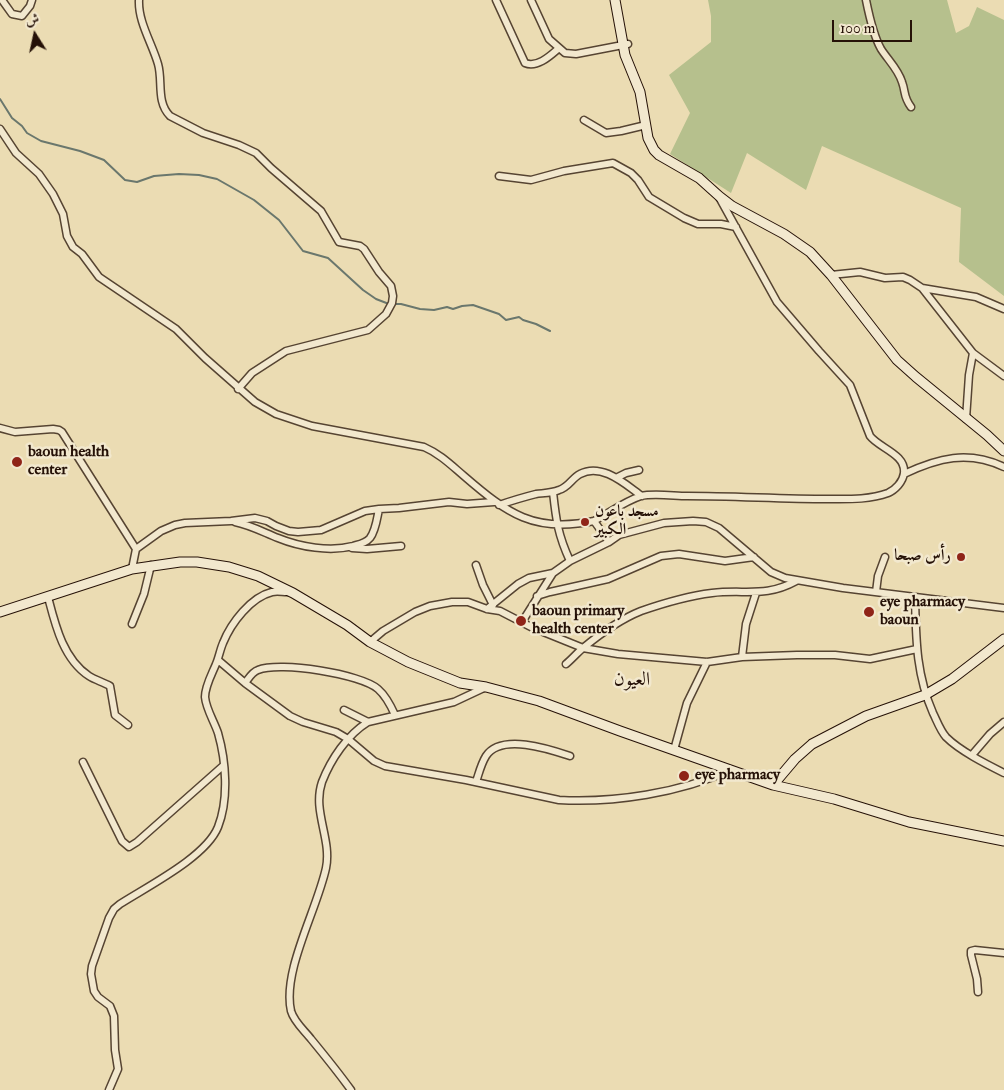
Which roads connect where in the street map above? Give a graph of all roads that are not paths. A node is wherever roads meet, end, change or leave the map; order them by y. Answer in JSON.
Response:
{"nodes":[{"id":1,"x":2,"y":0,"type":"edge"},
{"id":2,"x":32,"y":0,"type":"edge"},
{"id":3,"x":139,"y":0,"type":"edge"},
{"id":4,"x":496,"y":0,"type":"edge"},
{"id":5,"x":531,"y":0,"type":"edge"},
{"id":6,"x":614,"y":0,"type":"edge"},
{"id":7,"x":620,"y":0,"type":"edge"},
{"id":8,"x":866,"y":0,"type":"edge"},
{"id":9,"x":625,"y":45,"type":"junction"},
{"id":10,"x":558,"y":49,"type":"junction"},
{"id":11,"x":910,"y":107,"type":"dead end"},
{"id":12,"x":584,"y":120,"type":"dead end"},
{"id":13,"x":646,"y":124,"type":"junction"},
{"id":14,"x":0,"y":129,"type":"edge"},
{"id":15,"x":499,"y":176,"type":"dead end"},
{"id":16,"x":719,"y":196,"type":"junction"},
{"id":17,"x":736,"y":228,"type":"junction"},
{"id":18,"x":830,"y":275,"type":"junction"},
{"id":19,"x":922,"y":288,"type":"junction"},
{"id":20,"x":1004,"y":309,"type":"edge"},
{"id":21,"x":973,"y":353,"type":"junction"},
{"id":22,"x":1004,"y":376,"type":"edge"},
{"id":23,"x":238,"y":389,"type":"junction"},
{"id":24,"x":966,"y":419,"type":"junction"},
{"id":25,"x":0,"y":428,"type":"edge"},
{"id":26,"x":1004,"y":451,"type":"edge"},
{"id":27,"x":1004,"y":467,"type":"edge"},
{"id":28,"x":639,"y":470,"type":"dead end"},
{"id":29,"x":904,"y":474,"type":"junction"},
{"id":30,"x":616,"y":478,"type":"junction"},
{"id":31,"x":553,"y":492,"type":"junction"},
{"id":32,"x":642,"y":496,"type":"junction"},
{"id":33,"x":497,"y":503,"type":"junction"},
{"id":34,"x":379,"y":509,"type":"junction"},
{"id":35,"x":231,"y":521,"type":"junction"},
{"id":36,"x":594,"y":521,"type":"junction"},
{"id":37,"x":556,"y":526,"type":"junction"},
{"id":38,"x":609,"y":542,"type":"junction"},
{"id":39,"x":401,"y":546,"type":"dead end"},
{"id":40,"x":346,"y":548,"type":"junction"},
{"id":41,"x":136,"y":549,"type":"junction"},
{"id":42,"x":754,"y":557,"type":"junction"},
{"id":43,"x":885,"y":557,"type":"dead end"},
{"id":44,"x":570,"y":561,"type":"junction"},
{"id":45,"x":476,"y":565,"type":"dead end"},
{"id":46,"x":151,"y":566,"type":"junction"},
{"id":47,"x":132,"y":569,"type":"junction"},
{"id":48,"x":554,"y":573,"type":"junction"},
{"id":49,"x":796,"y":581,"type":"junction"},
{"id":50,"x":293,"y":592,"type":"junction"},
{"id":51,"x":876,"y":592,"type":"junction"},
{"id":52,"x":756,"y":593,"type":"junction"},
{"id":53,"x":537,"y":596,"type":"junction"},
{"id":54,"x":48,"y":597,"type":"junction"},
{"id":55,"x":915,"y":597,"type":"junction"},
{"id":56,"x":490,"y":607,"type":"junction"},
{"id":57,"x":1004,"y":608,"type":"edge"},
{"id":58,"x":0,"y":612,"type":"edge"},
{"id":59,"x":522,"y":622,"type":"junction"},
{"id":60,"x":132,"y":624,"type":"dead end"},
{"id":61,"x":1004,"y":639,"type":"edge"},
{"id":62,"x":370,"y":642,"type":"junction"},
{"id":63,"x":583,"y":648,"type":"junction"},
{"id":64,"x":916,"y":649,"type":"junction"},
{"id":65,"x":742,"y":657,"type":"junction"},
{"id":66,"x":218,"y":660,"type":"junction"},
{"id":67,"x":707,"y":662,"type":"junction"},
{"id":68,"x":566,"y":664,"type":"dead end"},
{"id":69,"x":245,"y":683,"type":"junction"},
{"id":70,"x":486,"y":687,"type":"junction"},
{"id":71,"x":925,"y":695,"type":"junction"},
{"id":72,"x":344,"y":710,"type":"dead end"},
{"id":73,"x":395,"y":715,"type":"junction"},
{"id":74,"x":368,"y":722,"type":"junction"},
{"id":75,"x":1004,"y":722,"type":"edge"},
{"id":76,"x":128,"y":725,"type":"dead end"},
{"id":77,"x":348,"y":740,"type":"junction"},
{"id":78,"x":674,"y":750,"type":"junction"},
{"id":79,"x":972,"y":755,"type":"junction"},
{"id":80,"x":570,"y":756,"type":"dead end"},
{"id":81,"x":83,"y":762,"type":"dead end"},
{"id":82,"x":224,"y":765,"type":"junction"},
{"id":83,"x":730,"y":770,"type":"junction"},
{"id":84,"x":1004,"y":773,"type":"edge"},
{"id":85,"x":476,"y":782,"type":"junction"},
{"id":86,"x":774,"y":785,"type":"junction"},
{"id":87,"x":1004,"y":841,"type":"edge"},
{"id":88,"x":1004,"y":953,"type":"edge"},
{"id":89,"x":978,"y":992,"type":"dead end"},
{"id":90,"x":109,"y":1090,"type":"edge"},
{"id":91,"x":351,"y":1090,"type":"edge"}],
"edges":[{"from":1,"to":2,"type":"street"},
{"from":3,"to":23,"type":"street"},
{"from":4,"to":10,"type":"street"},
{"from":5,"to":10,"type":"street"},
{"from":6,"to":9,"type":"street"},
{"from":7,"to":9,"type":"street"},
{"from":8,"to":11,"type":"street"},
{"from":9,"to":10,"type":"street"},
{"from":9,"to":13,"type":"street"},
{"from":12,"to":13,"type":"street"},
{"from":13,"to":16,"type":"street"},
{"from":14,"to":23,"type":"street"},
{"from":15,"to":17,"type":"street"},
{"from":16,"to":17,"type":"street"},
{"from":16,"to":18,"type":"street"},
{"from":17,"to":29,"type":"street"},
{"from":18,"to":19,"type":"street"},
{"from":18,"to":24,"type":"street"},
{"from":19,"to":20,"type":"street"},
{"from":19,"to":21,"type":"street"},
{"from":21,"to":22,"type":"street"},
{"from":21,"to":24,"type":"street"},
{"from":23,"to":33,"type":"street"},
{"from":24,"to":26,"type":"street"},
{"from":25,"to":41,"type":"street"},
{"from":27,"to":29,"type":"street"},
{"from":28,"to":30,"type":"street"},
{"from":29,"to":32,"type":"street"},
{"from":30,"to":31,"type":"street"},
{"from":30,"to":32,"type":"street"},
{"from":31,"to":33,"type":"street"},
{"from":31,"to":37,"type":"street"},
{"from":32,"to":36,"type":"street"},
{"from":33,"to":34,"type":"street"},
{"from":33,"to":37,"type":"street"},
{"from":34,"to":35,"type":"street"},
{"from":34,"to":40,"type":"street"},
{"from":35,"to":40,"type":"street"},
{"from":35,"to":41,"type":"street"},
{"from":36,"to":37,"type":"street"},
{"from":36,"to":38,"type":"street"},
{"from":37,"to":44,"type":"street"},
{"from":38,"to":42,"type":"street"},
{"from":38,"to":44,"type":"street"},
{"from":39,"to":40,"type":"street"},
{"from":41,"to":47,"type":"street"},
{"from":42,"to":49,"type":"street"},
{"from":42,"to":53,"type":"street"},
{"from":43,"to":51,"type":"street"},
{"from":44,"to":48,"type":"street"},
{"from":45,"to":56,"type":"street"},
{"from":46,"to":47,"type":"street"},
{"from":46,"to":50,"type":"street"},
{"from":46,"to":60,"type":"street"},
{"from":47,"to":54,"type":"street"},
{"from":48,"to":53,"type":"street"},
{"from":48,"to":56,"type":"street"},
{"from":49,"to":51,"type":"street"},
{"from":49,"to":52,"type":"street"},
{"from":50,"to":62,"type":"street"},
{"from":50,"to":66,"type":"street"},
{"from":51,"to":55,"type":"street"},
{"from":52,"to":63,"type":"street"},
{"from":52,"to":65,"type":"street"},
{"from":53,"to":59,"type":"street"},
{"from":54,"to":58,"type":"street"},
{"from":54,"to":76,"type":"street"},
{"from":55,"to":57,"type":"street"},
{"from":55,"to":64,"type":"street"},
{"from":56,"to":59,"type":"street"},
{"from":56,"to":62,"type":"street"},
{"from":59,"to":63,"type":"street"},
{"from":61,"to":71,"type":"street"},
{"from":62,"to":70,"type":"street"},
{"from":63,"to":67,"type":"street"},
{"from":63,"to":68,"type":"street"},
{"from":64,"to":65,"type":"street"},
{"from":64,"to":71,"type":"street"},
{"from":65,"to":67,"type":"street"},
{"from":66,"to":69,"type":"street"},
{"from":66,"to":82,"type":"street"},
{"from":67,"to":78,"type":"street"},
{"from":69,"to":73,"type":"street"},
{"from":69,"to":77,"type":"street"},
{"from":70,"to":73,"type":"street"},
{"from":70,"to":78,"type":"street"},
{"from":71,"to":79,"type":"street"},
{"from":71,"to":86,"type":"street"},
{"from":72,"to":74,"type":"street"},
{"from":73,"to":74,"type":"street"},
{"from":74,"to":77,"type":"street"},
{"from":75,"to":79,"type":"street"},
{"from":77,"to":85,"type":"street"},
{"from":77,"to":91,"type":"street"},
{"from":78,"to":83,"type":"street"},
{"from":79,"to":84,"type":"street"},
{"from":80,"to":85,"type":"street"},
{"from":81,"to":82,"type":"street"},
{"from":82,"to":90,"type":"street"},
{"from":83,"to":85,"type":"street"},
{"from":83,"to":86,"type":"street"},
{"from":86,"to":87,"type":"street"},
{"from":88,"to":89,"type":"street"}]}
